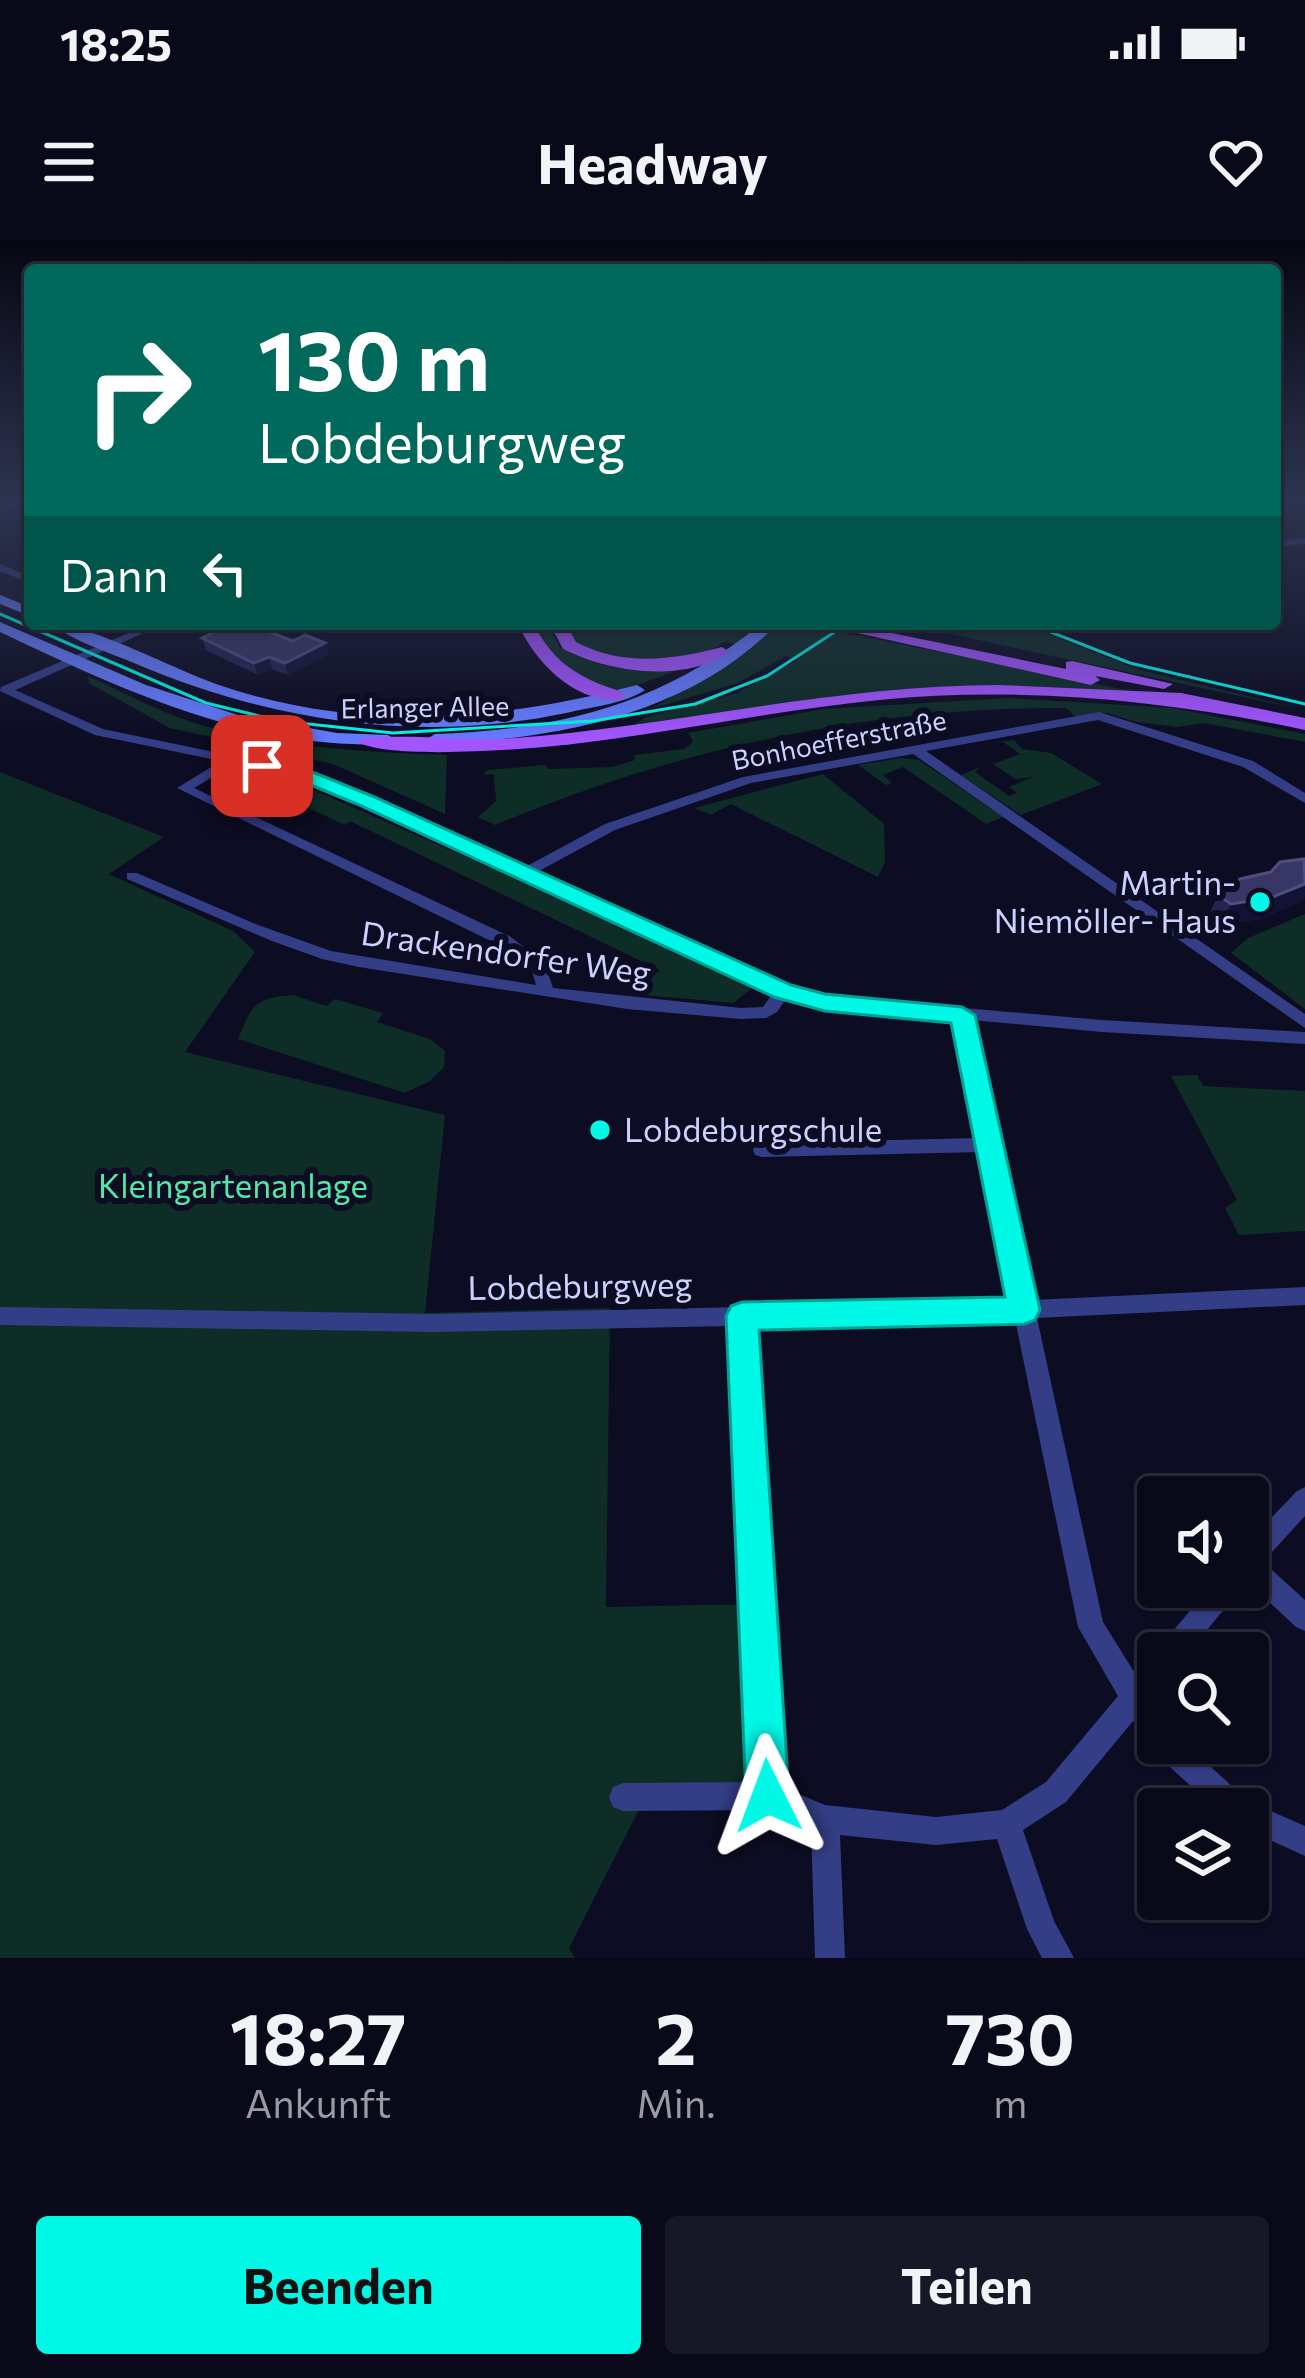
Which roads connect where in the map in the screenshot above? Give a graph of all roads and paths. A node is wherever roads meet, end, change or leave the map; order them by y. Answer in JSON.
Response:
{"nodes":[{"id":1,"x":0,"y":626,"type":"edge"},
{"id":2,"x":72,"y":630,"type":"edge"},
{"id":3,"x":145,"y":630,"type":"edge"},
{"id":4,"x":529,"y":630,"type":"edge"},
{"id":5,"x":560,"y":630,"type":"edge"},
{"id":6,"x":753,"y":630,"type":"edge"},
{"id":7,"x":761,"y":630,"type":"edge"},
{"id":8,"x":854,"y":630,"type":"edge"},
{"id":9,"x":897,"y":630,"type":"edge"},
{"id":10,"x":906,"y":630,"type":"edge"},
{"id":11,"x":916,"y":634,"type":"junction"},
{"id":12,"x":108,"y":646,"type":"junction"},
{"id":13,"x":733,"y":648,"type":"junction"},
{"id":14,"x":74,"y":660,"type":"junction"},
{"id":15,"x":567,"y":677,"type":"junction"},
{"id":16,"x":617,"y":697,"type":"junction"},
{"id":17,"x":1198,"y":702,"type":"junction"},
{"id":18,"x":649,"y":703,"type":"junction"},
{"id":19,"x":582,"y":705,"type":"junction"},
{"id":20,"x":1305,"y":713,"type":"edge"},
{"id":21,"x":1305,"y":724,"type":"edge"},
{"id":22,"x":366,"y":740,"type":"junction"},
{"id":23,"x":914,"y":749,"type":"junction"},
{"id":24,"x":232,"y":760,"type":"junction"},
{"id":25,"x":1305,"y":799,"type":"edge"},
{"id":26,"x":526,"y":872,"type":"junction"},
{"id":27,"x":132,"y":875,"type":"dead end"},
{"id":28,"x":546,"y":990,"type":"junction"},
{"id":29,"x":783,"y":992,"type":"junction"},
{"id":30,"x":962,"y":1015,"type":"junction"},
{"id":31,"x":1305,"y":1022,"type":"edge"},
{"id":32,"x":1305,"y":1038,"type":"edge"},
{"id":33,"x":986,"y":1145,"type":"junction"},
{"id":34,"x":762,"y":1150,"type":"dead end"},
{"id":35,"x":1305,"y":1296,"type":"edge"},
{"id":36,"x":1024,"y":1310,"type":"junction"},
{"id":37,"x":0,"y":1316,"type":"edge"},
{"id":38,"x":742,"y":1316,"type":"junction"},
{"id":39,"x":1305,"y":1499,"type":"edge"},
{"id":40,"x":1269,"y":1539,"type":"edge"},
{"id":41,"x":1269,"y":1583,"type":"edge"},
{"id":42,"x":1209,"y":1608,"type":"edge"},
{"id":43,"x":1305,"y":1618,"type":"edge"},
{"id":44,"x":1189,"y":1632,"type":"edge"},
{"id":45,"x":1137,"y":1695,"type":"edge"},
{"id":46,"x":1132,"y":1701,"type":"junction"},
{"id":47,"x":1137,"y":1708,"type":"edge"},
{"id":48,"x":1187,"y":1764,"type":"edge"},
{"id":49,"x":1214,"y":1788,"type":"edge"},
{"id":50,"x":768,"y":1796,"type":"junction"},
{"id":51,"x":623,"y":1797,"type":"dead end"},
{"id":52,"x":826,"y":1819,"type":"junction"},
{"id":53,"x":1006,"y":1824,"type":"junction"},
{"id":54,"x":1269,"y":1825,"type":"edge"},
{"id":55,"x":1305,"y":1841,"type":"edge"},
{"id":56,"x":830,"y":1958,"type":"edge"},
{"id":57,"x":1059,"y":1958,"type":"edge"}],
"edges":[{"from":1,"to":14,"type":"main road","name":"Erlanger Allee"},
{"from":2,"to":12,"type":"main road","name":"Erlanger Allee"},
{"from":3,"to":12,"type":"street"},
{"from":4,"to":15,"type":"main road"},
{"from":5,"to":13,"type":"main road"},
{"from":6,"to":13,"type":"main road","name":"Erlanger Allee"},
{"from":7,"to":13,"type":"main road","name":"Erlanger Allee"},
{"from":8,"to":17,"type":"main road"},
{"from":9,"to":11,"type":"main road"},
{"from":10,"to":11,"type":"main road"},
{"from":11,"to":20,"type":"main road"},
{"from":12,"to":14,"type":"street"},
{"from":12,"to":19,"type":"main road","name":"Erlanger Allee"},
{"from":13,"to":16,"type":"main road","name":"Erlanger Allee"},
{"from":13,"to":18,"type":"main road","name":"Erlanger Allee"},
{"from":14,"to":22,"type":"main road","name":"Erlanger Allee"},
{"from":14,"to":24,"type":"street"},
{"from":15,"to":16,"type":"main road"},
{"from":15,"to":19,"type":"main road"},
{"from":16,"to":18,"type":"main road"},
{"from":16,"to":19,"type":"main road","name":"Erlanger Allee"},
{"from":17,"to":21,"type":"main road"},
{"from":17,"to":22,"type":"main road"},
{"from":18,"to":22,"type":"main road","name":"Erlanger Allee"},
{"from":23,"to":25,"type":"street","name":"Bonhoefferstraße"},
{"from":23,"to":26,"type":"street","name":"Bonhoefferstraße"},
{"from":23,"to":31,"type":"street"},
{"from":24,"to":26,"type":"street"},
{"from":24,"to":28,"type":"street"},
{"from":26,"to":29,"type":"street"},
{"from":27,"to":28,"type":"street","name":"Drackendorfer Weg"},
{"from":28,"to":29,"type":"street","name":"Drackendorfer Weg"},
{"from":29,"to":30,"type":"street"},
{"from":30,"to":32,"type":"street"},
{"from":30,"to":33,"type":"street"},
{"from":33,"to":34,"type":"street"},
{"from":33,"to":36,"type":"street"},
{"from":35,"to":36,"type":"street","name":"Lobdeburgweg"},
{"from":36,"to":38,"type":"street","name":"Lobdeburgweg"},
{"from":36,"to":46,"type":"street"},
{"from":37,"to":38,"type":"street","name":"Lobdeburgweg"},
{"from":38,"to":50,"type":"street"},
{"from":39,"to":40,"type":"street"},
{"from":41,"to":43,"type":"street"},
{"from":42,"to":44,"type":"street"},
{"from":45,"to":46,"type":"street"},
{"from":46,"to":47,"type":"street"},
{"from":46,"to":53,"type":"street"},
{"from":48,"to":49,"type":"street"},
{"from":50,"to":51,"type":"street"},
{"from":50,"to":52,"type":"street"},
{"from":52,"to":53,"type":"street"},
{"from":52,"to":56,"type":"street"},
{"from":53,"to":57,"type":"street"},
{"from":54,"to":55,"type":"street"}]}
